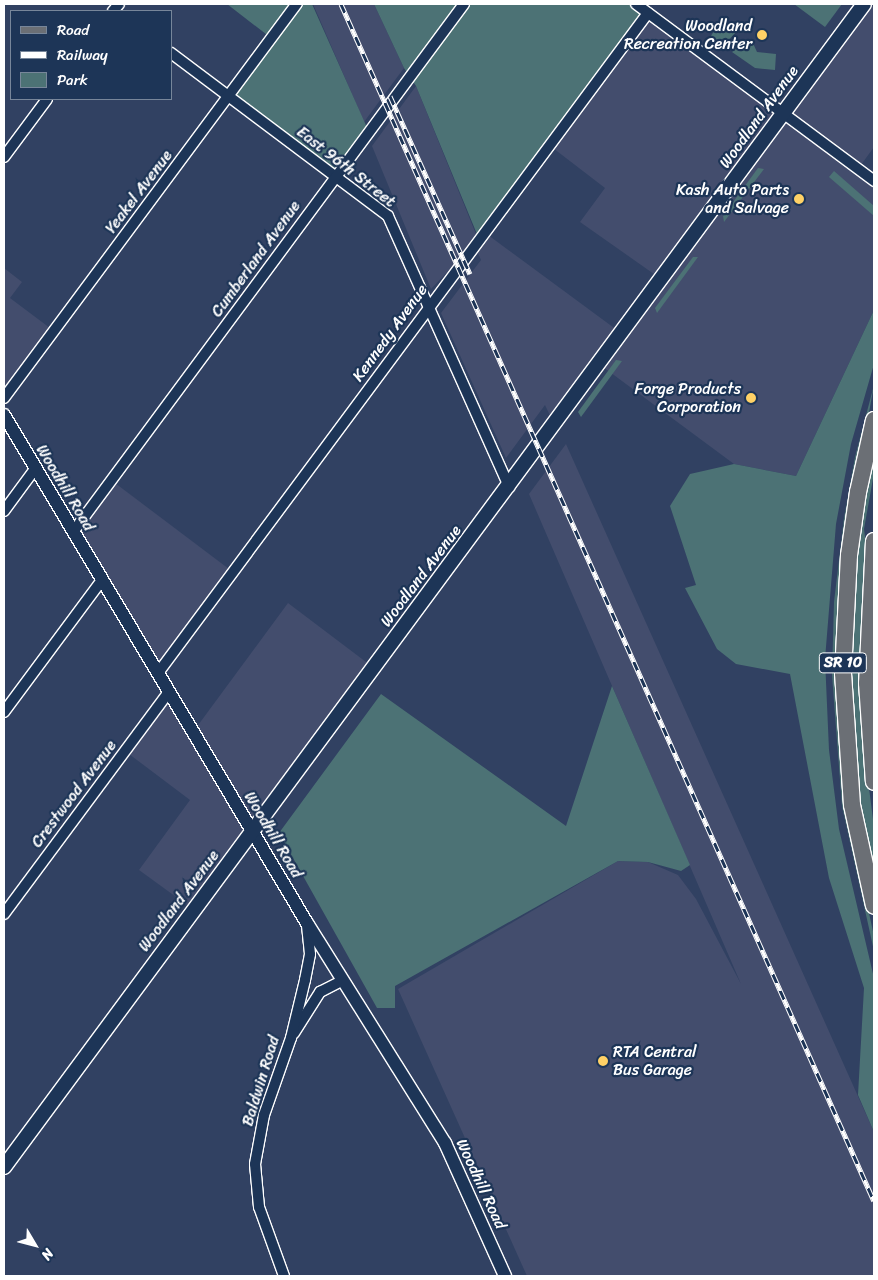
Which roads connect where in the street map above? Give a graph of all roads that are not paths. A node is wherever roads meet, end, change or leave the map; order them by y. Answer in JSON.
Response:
{"nodes":[{"id":1,"x":297,"y":4,"type":"edge"},
{"id":2,"x":464,"y":4,"type":"edge"},
{"id":3,"x":636,"y":4,"type":"edge"},
{"id":4,"x":864,"y":4,"type":"edge"},
{"id":5,"x":648,"y":13,"type":"junction"},
{"id":6,"x":172,"y":53,"type":"edge"},
{"id":7,"x":229,"y":95,"type":"junction"},
{"id":8,"x":46,"y":100,"type":"edge"},
{"id":9,"x":784,"y":113,"type":"junction"},
{"id":10,"x":4,"y":157,"type":"edge"},
{"id":11,"x":336,"y":176,"type":"junction"},
{"id":12,"x":874,"y":181,"type":"edge"},
{"id":13,"x":427,"y":307,"type":"junction"},
{"id":14,"x":4,"y":398,"type":"edge"},
{"id":15,"x":4,"y":415,"type":"edge"},
{"id":16,"x":874,"y":420,"type":"edge"},
{"id":17,"x":35,"y":470,"type":"junction"},
{"id":18,"x":509,"y":487,"type":"junction"},
{"id":19,"x":4,"y":511,"type":"edge"},
{"id":20,"x":72,"y":532,"type":"junction"},
{"id":21,"x":874,"y":541,"type":"edge"},
{"id":22,"x":102,"y":580,"type":"junction"},
{"id":23,"x":158,"y":673,"type":"junction"},
{"id":24,"x":169,"y":692,"type":"junction"},
{"id":25,"x":4,"y":712,"type":"edge"},
{"id":26,"x":874,"y":782,"type":"edge"},
{"id":27,"x":252,"y":832,"type":"junction"},
{"id":28,"x":874,"y":906,"type":"edge"},
{"id":29,"x":4,"y":914,"type":"edge"},
{"id":30,"x":307,"y":924,"type":"junction"},
{"id":31,"x":342,"y":981,"type":"junction"},
{"id":32,"x":290,"y":1038,"type":"junction"},
{"id":33,"x":4,"y":1167,"type":"edge"},
{"id":34,"x":284,"y":1276,"type":"edge"},
{"id":35,"x":505,"y":1276,"type":"edge"}],
"edges":[{"from":1,"to":7,"type":"street","name":"Yeakel Avenue"},
{"from":2,"to":11,"type":"street","name":"Cumberland Avenue"},
{"from":3,"to":5,"type":"street"},
{"from":4,"to":9,"type":"main road","name":"Woodland Avenue"},
{"from":5,"to":9,"type":"street"},
{"from":5,"to":13,"type":"street","name":"Kennedy Avenue"},
{"from":6,"to":7,"type":"street","name":"East 96th Street"},
{"from":7,"to":11,"type":"street","name":"East 96th Street"},
{"from":7,"to":14,"type":"street","name":"Yeakel Avenue"},
{"from":8,"to":10,"type":"street"},
{"from":9,"to":12,"type":"street"},
{"from":9,"to":18,"type":"main road","name":"Woodland Avenue"},
{"from":11,"to":13,"type":"street","name":"East 96th Street"},
{"from":11,"to":20,"type":"street","name":"Cumberland Avenue"},
{"from":13,"to":18,"type":"street","name":"East 96th Street"},
{"from":13,"to":23,"type":"street","name":"Kennedy Avenue"},
{"from":15,"to":17,"type":"street","name":"Woodhill Road"},
{"from":16,"to":28,"type":"main road","number":"SR 10"},
{"from":17,"to":19,"type":"street"},
{"from":17,"to":20,"type":"street","name":"Woodhill Road"},
{"from":18,"to":27,"type":"main road","name":"Woodland Avenue"},
{"from":20,"to":22,"type":"street","name":"Woodhill Road"},
{"from":21,"to":26,"type":"main road","number":"SR 10"},
{"from":22,"to":23,"type":"street","name":"Woodhill Road"},
{"from":22,"to":25,"type":"street"},
{"from":23,"to":24,"type":"street","name":"Woodhill Road"},
{"from":24,"to":27,"type":"street","name":"Woodhill Road"},
{"from":24,"to":29,"type":"street","name":"Crestwood Avenue"},
{"from":27,"to":30,"type":"street","name":"Woodhill Road"},
{"from":27,"to":33,"type":"main road","name":"Woodland Avenue"},
{"from":30,"to":31,"type":"street","name":"Woodhill Road"},
{"from":30,"to":32,"type":"street","name":"Baldwin Road"},
{"from":31,"to":32,"type":"street"},
{"from":31,"to":35,"type":"street","name":"Woodhill Road"},
{"from":32,"to":34,"type":"street","name":"Baldwin Road"}]}
